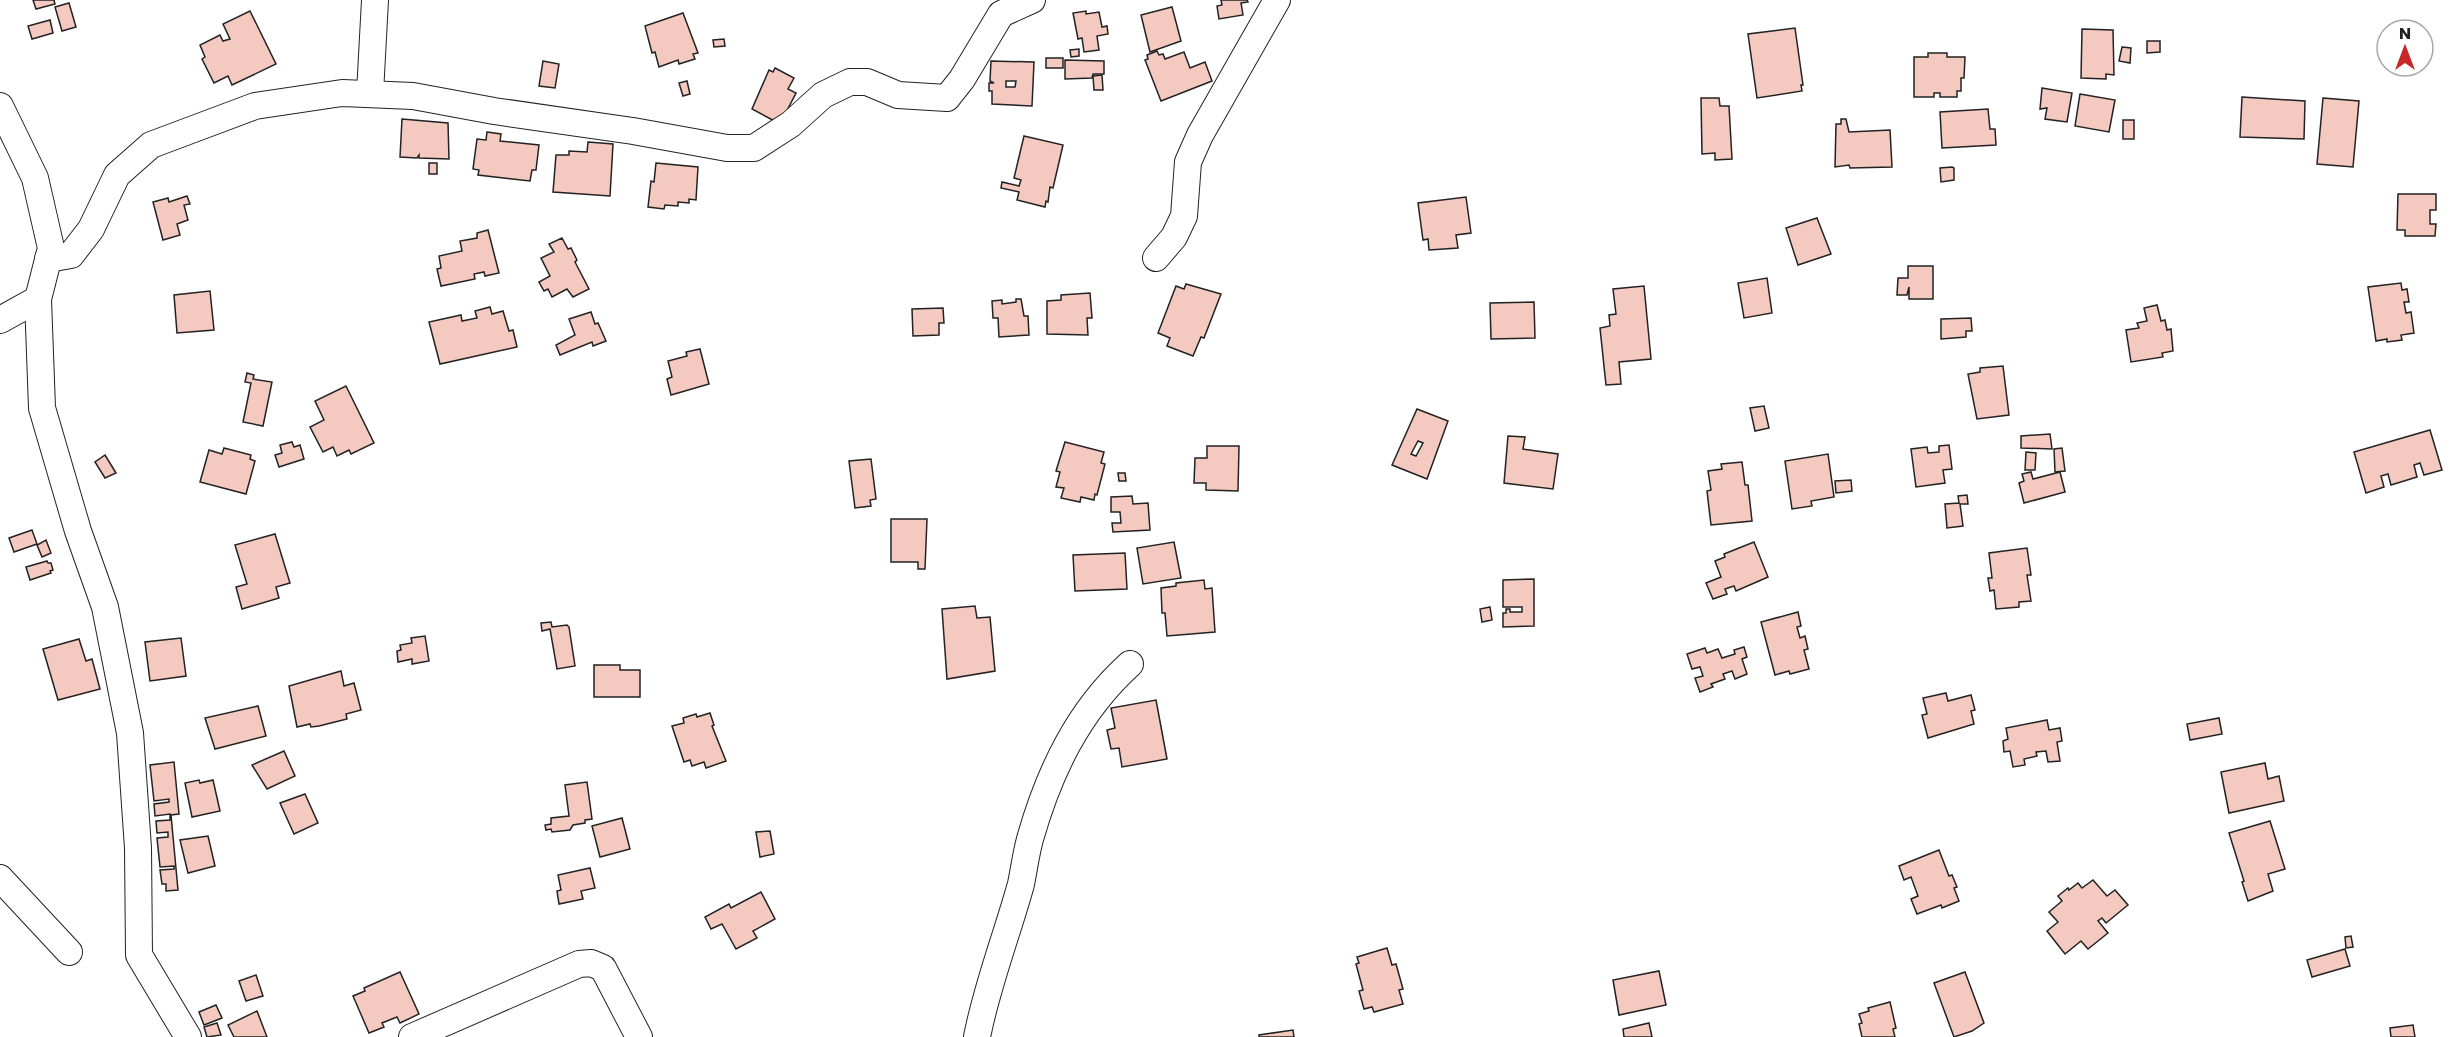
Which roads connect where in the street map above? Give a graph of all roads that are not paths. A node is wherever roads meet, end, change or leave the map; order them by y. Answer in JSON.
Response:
{"nodes":[{"id":1,"x":375,"y":0,"type":"edge"},
{"id":2,"x":1032,"y":0,"type":"edge"},
{"id":3,"x":1277,"y":0,"type":"edge"},
{"id":4,"x":370,"y":93,"type":"junction"},
{"id":5,"x":0,"y":106,"type":"edge"},
{"id":6,"x":1156,"y":258,"type":"dead end"},
{"id":7,"x":48,"y":259,"type":"junction"},
{"id":8,"x":38,"y":299,"type":"junction"},
{"id":9,"x":0,"y":320,"type":"edge"},
{"id":10,"x":1130,"y":664,"type":"dead end"},
{"id":11,"x":0,"y":878,"type":"edge"},
{"id":12,"x":69,"y":952,"type":"dead end"},
{"id":13,"x":188,"y":1037,"type":"edge"},
{"id":14,"x":412,"y":1037,"type":"edge"},
{"id":15,"x":639,"y":1037,"type":"edge"},
{"id":16,"x":977,"y":1037,"type":"edge"}],
"edges":[{"from":1,"to":4,"type":"street"},
{"from":2,"to":4,"type":"street"},
{"from":3,"to":6,"type":"street"},
{"from":4,"to":7,"type":"street"},
{"from":5,"to":7,"type":"street"},
{"from":7,"to":8,"type":"street"},
{"from":8,"to":9,"type":"street"},
{"from":8,"to":13,"type":"street"},
{"from":10,"to":16,"type":"street"},
{"from":11,"to":12,"type":"street"},
{"from":14,"to":15,"type":"street"}]}
